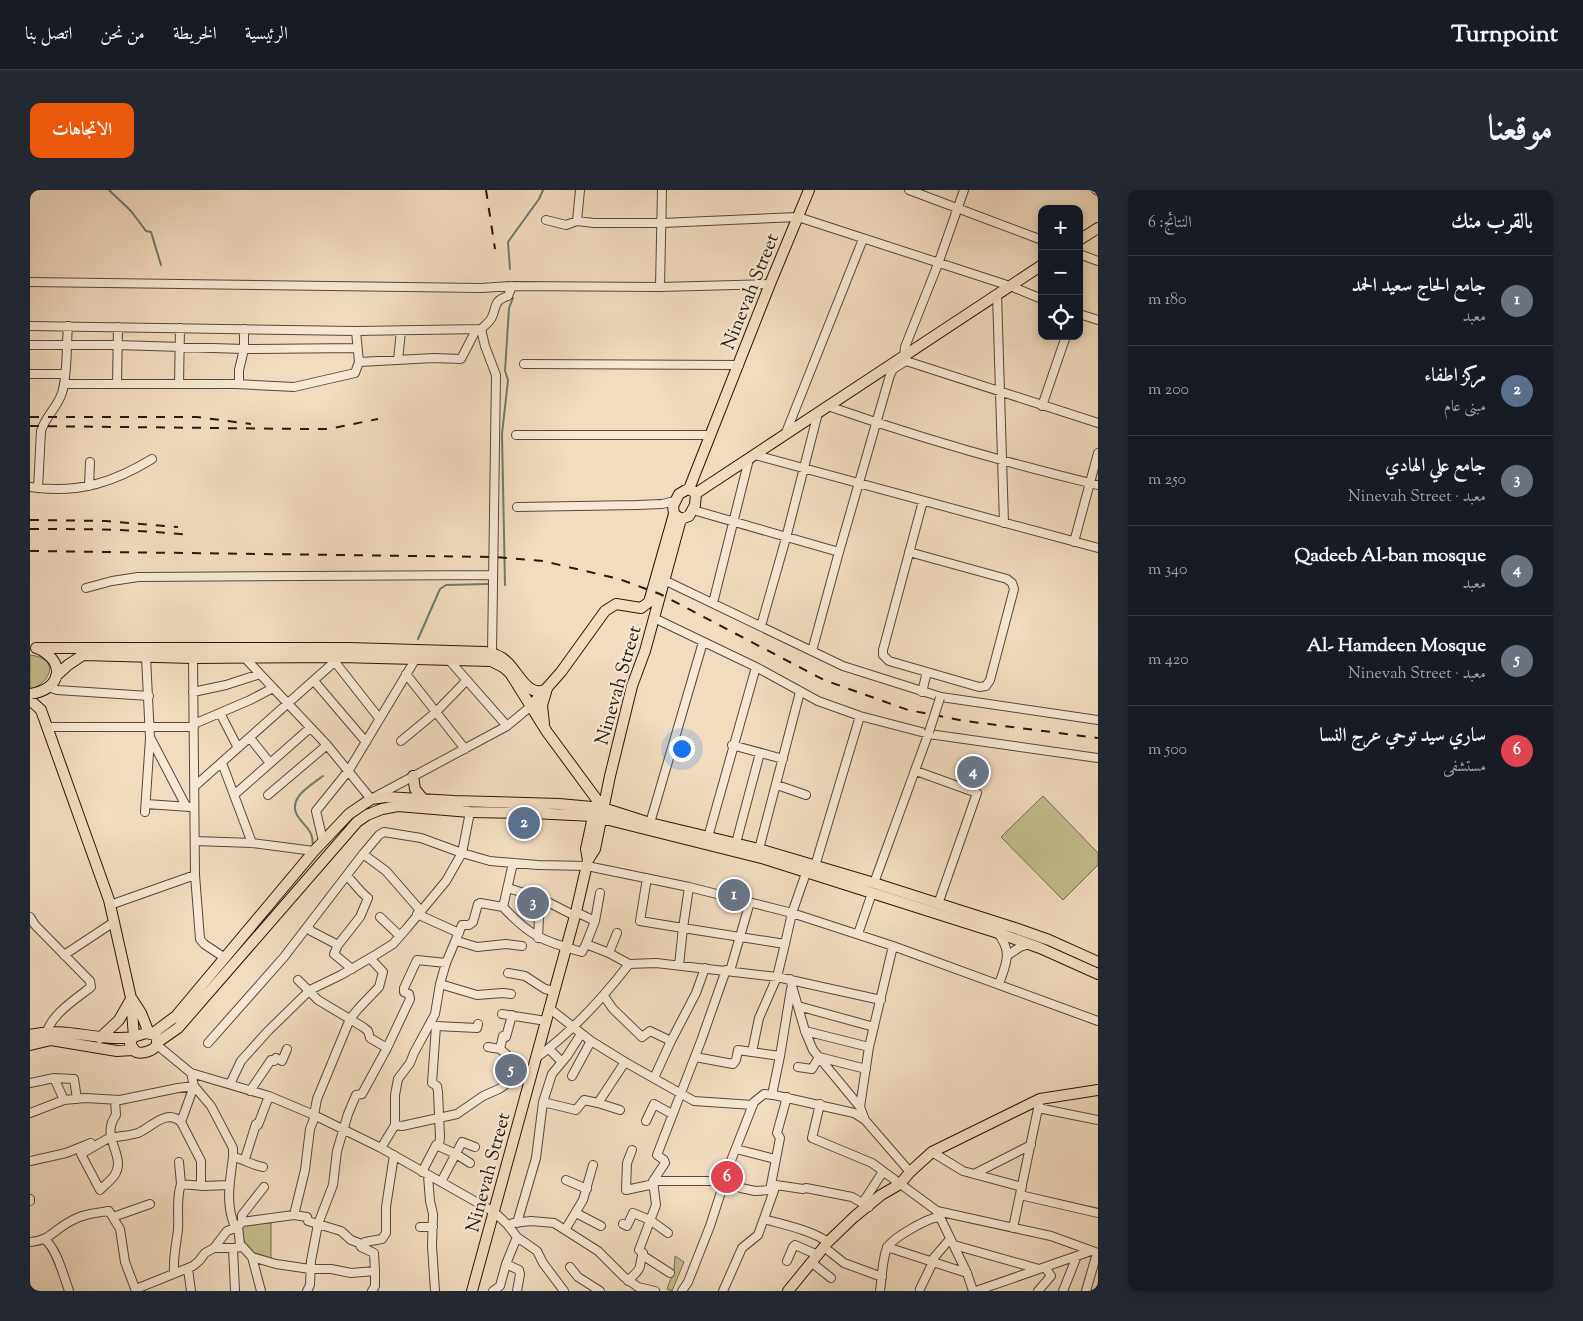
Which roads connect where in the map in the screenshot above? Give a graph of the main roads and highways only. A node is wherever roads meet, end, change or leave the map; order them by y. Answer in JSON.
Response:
{"nodes":[{"id":1,"x":809,"y":190,"type":"edge"},
{"id":2,"x":1098,"y":228,"type":"edge"},
{"id":3,"x":1083,"y":237,"type":"edge"},
{"id":4,"x":1038,"y":268,"type":"edge"},
{"id":5,"x":692,"y":492,"type":"junction"},
{"id":6,"x":678,"y":516,"type":"junction"},
{"id":7,"x":637,"y":608,"type":"junction"},
{"id":8,"x":33,"y":648,"type":"edge"},
{"id":9,"x":642,"y":658,"type":"junction"},
{"id":10,"x":505,"y":664,"type":"junction"},
{"id":11,"x":56,"y":676,"type":"junction"},
{"id":12,"x":47,"y":688,"type":"junction"},
{"id":13,"x":547,"y":689,"type":"junction"},
{"id":14,"x":30,"y":694,"type":"edge"},
{"id":15,"x":30,"y":700,"type":"edge"},
{"id":16,"x":530,"y":707,"type":"junction"},
{"id":17,"x":41,"y":710,"type":"junction"},
{"id":18,"x":547,"y":732,"type":"junction"},
{"id":19,"x":413,"y":776,"type":"road end"},
{"id":20,"x":423,"y":799,"type":"junction"},
{"id":21,"x":533,"y":808,"type":"junction"},
{"id":22,"x":598,"y":812,"type":"junction"},
{"id":23,"x":576,"y":815,"type":"junction"},
{"id":24,"x":589,"y":836,"type":"junction"},
{"id":25,"x":587,"y":863,"type":"junction"},
{"id":26,"x":873,"y":888,"type":"junction"},
{"id":27,"x":1000,"y":928,"type":"junction"},
{"id":28,"x":1098,"y":962,"type":"edge"},
{"id":29,"x":1098,"y":974,"type":"edge"},
{"id":30,"x":131,"y":998,"type":"junction"},
{"id":31,"x":30,"y":1035,"type":"edge"},
{"id":32,"x":46,"y":1037,"type":"junction"},
{"id":33,"x":133,"y":1037,"type":"junction"},
{"id":34,"x":100,"y":1038,"type":"junction"},
{"id":35,"x":154,"y":1038,"type":"junction"},
{"id":36,"x":30,"y":1045,"type":"edge"},
{"id":37,"x":133,"y":1050,"type":"junction"},
{"id":38,"x":1098,"y":1090,"type":"edge"},
{"id":39,"x":472,"y":1291,"type":"edge"},
{"id":40,"x":788,"y":1291,"type":"edge"}],
"edges":[{"from":1,"to":5,"type":"main road","name":"Ninevah Street"},
{"from":2,"to":3,"type":"main road"},
{"from":4,"to":5,"type":"main road"},
{"from":5,"to":6,"type":"main road"},
{"from":5,"to":6,"type":"main road"},
{"from":6,"to":7,"type":"main road"},
{"from":6,"to":9,"type":"main road","name":"Ninevah Street"},
{"from":7,"to":9,"type":"main road"},
{"from":7,"to":13,"type":"main road"},
{"from":8,"to":10,"type":"main road"},
{"from":8,"to":11,"type":"main road"},
{"from":9,"to":22,"type":"main road","name":"Ninevah Street"},
{"from":10,"to":11,"type":"main road"},
{"from":10,"to":13,"type":"main road"},
{"from":10,"to":16,"type":"main road"},
{"from":11,"to":12,"type":"main road"},
{"from":12,"to":14,"type":"main road"},
{"from":12,"to":17,"type":"main road"},
{"from":13,"to":16,"type":"main road"},
{"from":13,"to":18,"type":"main road"},
{"from":15,"to":17,"type":"main road"},
{"from":16,"to":18,"type":"main road"},
{"from":17,"to":30,"type":"main road"},
{"from":18,"to":22,"type":"main road"},
{"from":19,"to":20,"type":"main road"},
{"from":20,"to":21,"type":"main road"},
{"from":20,"to":35,"type":"main road"},
{"from":21,"to":22,"type":"main road"},
{"from":21,"to":23,"type":"main road"},
{"from":21,"to":35,"type":"main road"},
{"from":22,"to":23,"type":"main road"},
{"from":22,"to":24,"type":"main road","name":"Ninevah Street"},
{"from":22,"to":25,"type":"main road","name":"Ninevah Street"},
{"from":22,"to":26,"type":"main road"},
{"from":22,"to":26,"type":"main road"},
{"from":23,"to":24,"type":"main road"},
{"from":24,"to":25,"type":"main road","name":"Ninevah Street"},
{"from":25,"to":39,"type":"main road","name":"Ninevah Street"},
{"from":26,"to":27,"type":"main road"},
{"from":26,"to":27,"type":"main road"},
{"from":27,"to":28,"type":"main road"},
{"from":27,"to":29,"type":"main road"},
{"from":30,"to":33,"type":"main road"},
{"from":30,"to":34,"type":"main road"},
{"from":30,"to":35,"type":"main road"},
{"from":31,"to":32,"type":"main road"},
{"from":32,"to":34,"type":"main road"},
{"from":32,"to":36,"type":"main road"},
{"from":32,"to":37,"type":"main road"},
{"from":33,"to":34,"type":"main road"},
{"from":33,"to":35,"type":"main road"},
{"from":33,"to":37,"type":"main road"},
{"from":35,"to":37,"type":"main road"},
{"from":38,"to":40,"type":"main road"}]}
